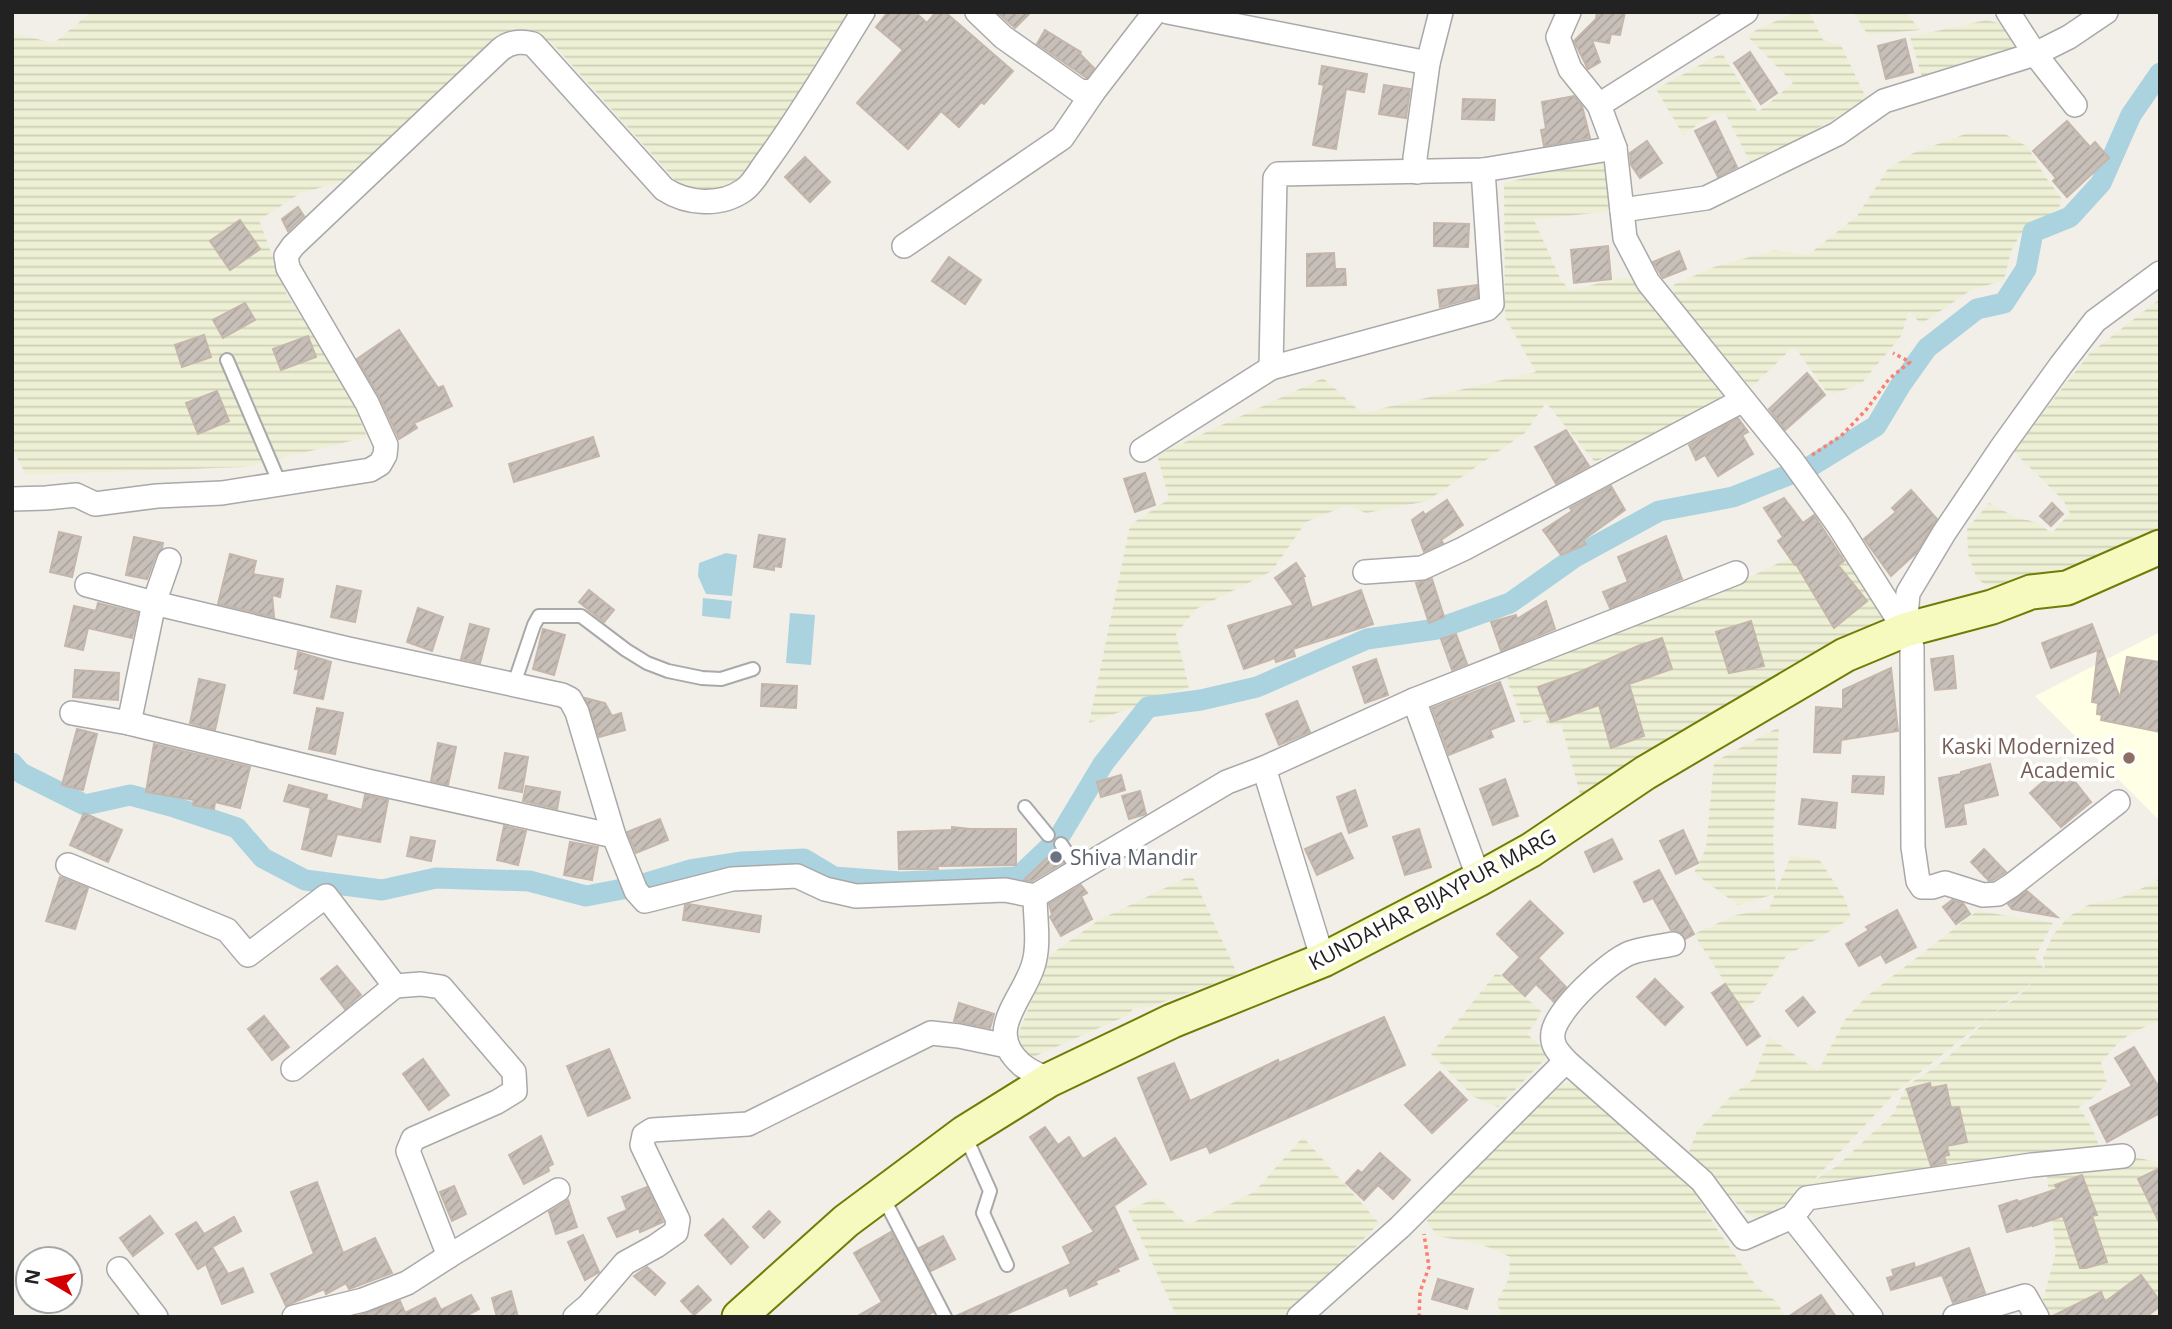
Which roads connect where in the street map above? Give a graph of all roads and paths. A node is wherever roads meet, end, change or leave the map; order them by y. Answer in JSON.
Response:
{"nodes":[{"id":1,"x":863,"y":12,"type":"edge"},
{"id":2,"x":977,"y":12,"type":"edge"},
{"id":3,"x":1155,"y":12,"type":"edge"},
{"id":4,"x":1168,"y":12,"type":"edge"},
{"id":5,"x":1441,"y":12,"type":"edge"},
{"id":6,"x":1569,"y":12,"type":"edge"},
{"id":7,"x":1746,"y":12,"type":"edge"},
{"id":8,"x":2008,"y":12,"type":"edge"},
{"id":9,"x":2106,"y":12,"type":"edge"},
{"id":10,"x":2035,"y":54,"type":"junction"},
{"id":11,"x":1428,"y":63,"type":"junction"},
{"id":12,"x":1094,"y":92,"type":"junction"},
{"id":13,"x":1599,"y":105,"type":"junction"},
{"id":14,"x":2075,"y":105,"type":"dead end"},
{"id":15,"x":1615,"y":148,"type":"junction"},
{"id":16,"x":1483,"y":170,"type":"junction"},
{"id":17,"x":1417,"y":172,"type":"junction"},
{"id":18,"x":1622,"y":210,"type":"junction"},
{"id":19,"x":904,"y":246,"type":"dead end"},
{"id":20,"x":2160,"y":273,"type":"edge"},
{"id":21,"x":1894,"y":353,"type":"dead end"},
{"id":22,"x":227,"y":360,"type":"dead end"},
{"id":23,"x":1271,"y":368,"type":"junction"},
{"id":24,"x":1743,"y":400,"type":"junction"},
{"id":25,"x":1142,"y":450,"type":"dead end"},
{"id":26,"x":1799,"y":470,"type":"junction"},
{"id":27,"x":280,"y":484,"type":"junction"},
{"id":28,"x":12,"y":499,"type":"edge"},
{"id":29,"x":2160,"y":547,"type":"edge"},
{"id":30,"x":169,"y":560,"type":"dead end"},
{"id":31,"x":1365,"y":572,"type":"dead end"},
{"id":32,"x":1736,"y":573,"type":"dead end"},
{"id":33,"x":87,"y":585,"type":"dead end"},
{"id":34,"x":155,"y":603,"type":"junction"},
{"id":35,"x":1905,"y":629,"type":"junction"},
{"id":36,"x":752,"y":669,"type":"dead end"},
{"id":37,"x":514,"y":684,"type":"junction"},
{"id":38,"x":1414,"y":700,"type":"junction"},
{"id":39,"x":72,"y":713,"type":"dead end"},
{"id":40,"x":129,"y":723,"type":"junction"},
{"id":41,"x":1264,"y":768,"type":"junction"},
{"id":42,"x":2118,"y":802,"type":"dead end"},
{"id":43,"x":1025,"y":807,"type":"dead end"},
{"id":44,"x":1048,"y":835,"type":"dead end"},
{"id":45,"x":614,"y":836,"type":"junction"},
{"id":46,"x":1061,"y":844,"type":"dead end"},
{"id":47,"x":68,"y":865,"type":"dead end"},
{"id":48,"x":1078,"y":870,"type":"junction"},
{"id":49,"x":1479,"y":879,"type":"junction"},
{"id":50,"x":1035,"y":895,"type":"junction"},
{"id":51,"x":1673,"y":944,"type":"dead end"},
{"id":52,"x":1323,"y":960,"type":"junction"},
{"id":53,"x":395,"y":986,"type":"junction"},
{"id":54,"x":1007,"y":1046,"type":"junction"},
{"id":55,"x":1566,"y":1061,"type":"junction"},
{"id":56,"x":293,"y":1069,"type":"dead end"},
{"id":57,"x":1049,"y":1080,"type":"junction"},
{"id":58,"x":964,"y":1133,"type":"junction"},
{"id":59,"x":2123,"y":1156,"type":"dead end"},
{"id":60,"x":558,"y":1190,"type":"dead end"},
{"id":61,"x":881,"y":1195,"type":"junction"},
{"id":62,"x":1414,"y":1213,"type":"junction"},
{"id":63,"x":1793,"y":1217,"type":"junction"},
{"id":64,"x":449,"y":1256,"type":"junction"},
{"id":65,"x":1007,"y":1265,"type":"dead end"},
{"id":66,"x":118,"y":1269,"type":"dead end"},
{"id":67,"x":156,"y":1317,"type":"edge"},
{"id":68,"x":294,"y":1317,"type":"edge"},
{"id":69,"x":575,"y":1317,"type":"edge"},
{"id":70,"x":739,"y":1317,"type":"edge"},
{"id":71,"x":945,"y":1317,"type":"edge"},
{"id":72,"x":1300,"y":1317,"type":"edge"},
{"id":73,"x":1419,"y":1317,"type":"edge"},
{"id":74,"x":1871,"y":1317,"type":"edge"},
{"id":75,"x":1955,"y":1317,"type":"edge"},
{"id":76,"x":2038,"y":1317,"type":"edge"}],
"edges":[{"from":1,"to":27,"type":"street"},
{"from":2,"to":12,"type":"street"},
{"from":3,"to":12,"type":"street"},
{"from":4,"to":11,"type":"street"},
{"from":5,"to":11,"type":"street"},
{"from":6,"to":13,"type":"street"},
{"from":7,"to":13,"type":"street"},
{"from":8,"to":10,"type":"street"},
{"from":9,"to":10,"type":"street"},
{"from":10,"to":14,"type":"street"},
{"from":10,"to":18,"type":"street"},
{"from":11,"to":17,"type":"street"},
{"from":12,"to":19,"type":"street"},
{"from":13,"to":15,"type":"street"},
{"from":15,"to":16,"type":"street"},
{"from":15,"to":18,"type":"street"},
{"from":16,"to":17,"type":"street"},
{"from":16,"to":23,"type":"street"},
{"from":17,"to":23,"type":"street"},
{"from":18,"to":24,"type":"street"},
{"from":20,"to":35,"type":"street"},
{"from":21,"to":26,"type":"path"},
{"from":22,"to":27,"type":"lane"},
{"from":23,"to":25,"type":"street"},
{"from":24,"to":26,"type":"street"},
{"from":24,"to":31,"type":"street"},
{"from":26,"to":35,"type":"street"},
{"from":27,"to":28,"type":"street"},
{"from":29,"to":35,"type":"main road","name":"KUNDAHAR BIJAYPUR MARG"},
{"from":30,"to":34,"type":"street"},
{"from":32,"to":38,"type":"street"},
{"from":33,"to":34,"type":"street"},
{"from":34,"to":37,"type":"street"},
{"from":34,"to":40,"type":"street"},
{"from":35,"to":42,"type":"street"},
{"from":35,"to":49,"type":"main road","name":"KUNDAHAR BIJAYPUR MARG"},
{"from":36,"to":37,"type":"lane"},
{"from":37,"to":45,"type":"street"},
{"from":38,"to":41,"type":"street"},
{"from":38,"to":49,"type":"street"},
{"from":39,"to":40,"type":"street"},
{"from":40,"to":45,"type":"street"},
{"from":41,"to":48,"type":"street"},
{"from":41,"to":52,"type":"street"},
{"from":43,"to":44,"type":"lane"},
{"from":45,"to":50,"type":"street"},
{"from":46,"to":48,"type":"lane"},
{"from":47,"to":53,"type":"street"},
{"from":48,"to":50,"type":"street"},
{"from":49,"to":52,"type":"main road","name":"KUNDAHAR BIJAYPUR MARG"},
{"from":50,"to":54,"type":"street"},
{"from":51,"to":55,"type":"street"},
{"from":52,"to":57,"type":"main road","name":"KUNDAHAR BIJAYPUR MARG"},
{"from":53,"to":56,"type":"street"},
{"from":53,"to":64,"type":"street"},
{"from":54,"to":57,"type":"street"},
{"from":54,"to":69,"type":"street"},
{"from":55,"to":62,"type":"street"},
{"from":55,"to":63,"type":"street"},
{"from":57,"to":58,"type":"main road","name":"KUNDAHAR BIJAYPUR MARG"},
{"from":58,"to":61,"type":"main road","name":"KUNDAHAR BIJAYPUR MARG"},
{"from":58,"to":65,"type":"lane"},
{"from":59,"to":63,"type":"street"},
{"from":60,"to":64,"type":"street"},
{"from":61,"to":70,"type":"main road","name":"KUNDAHAR BIJAYPUR MARG"},
{"from":61,"to":71,"type":"lane"},
{"from":62,"to":72,"type":"street"},
{"from":62,"to":73,"type":"path"},
{"from":63,"to":74,"type":"street"},
{"from":64,"to":68,"type":"street"},
{"from":66,"to":67,"type":"street"},
{"from":75,"to":76,"type":"street"}]}
